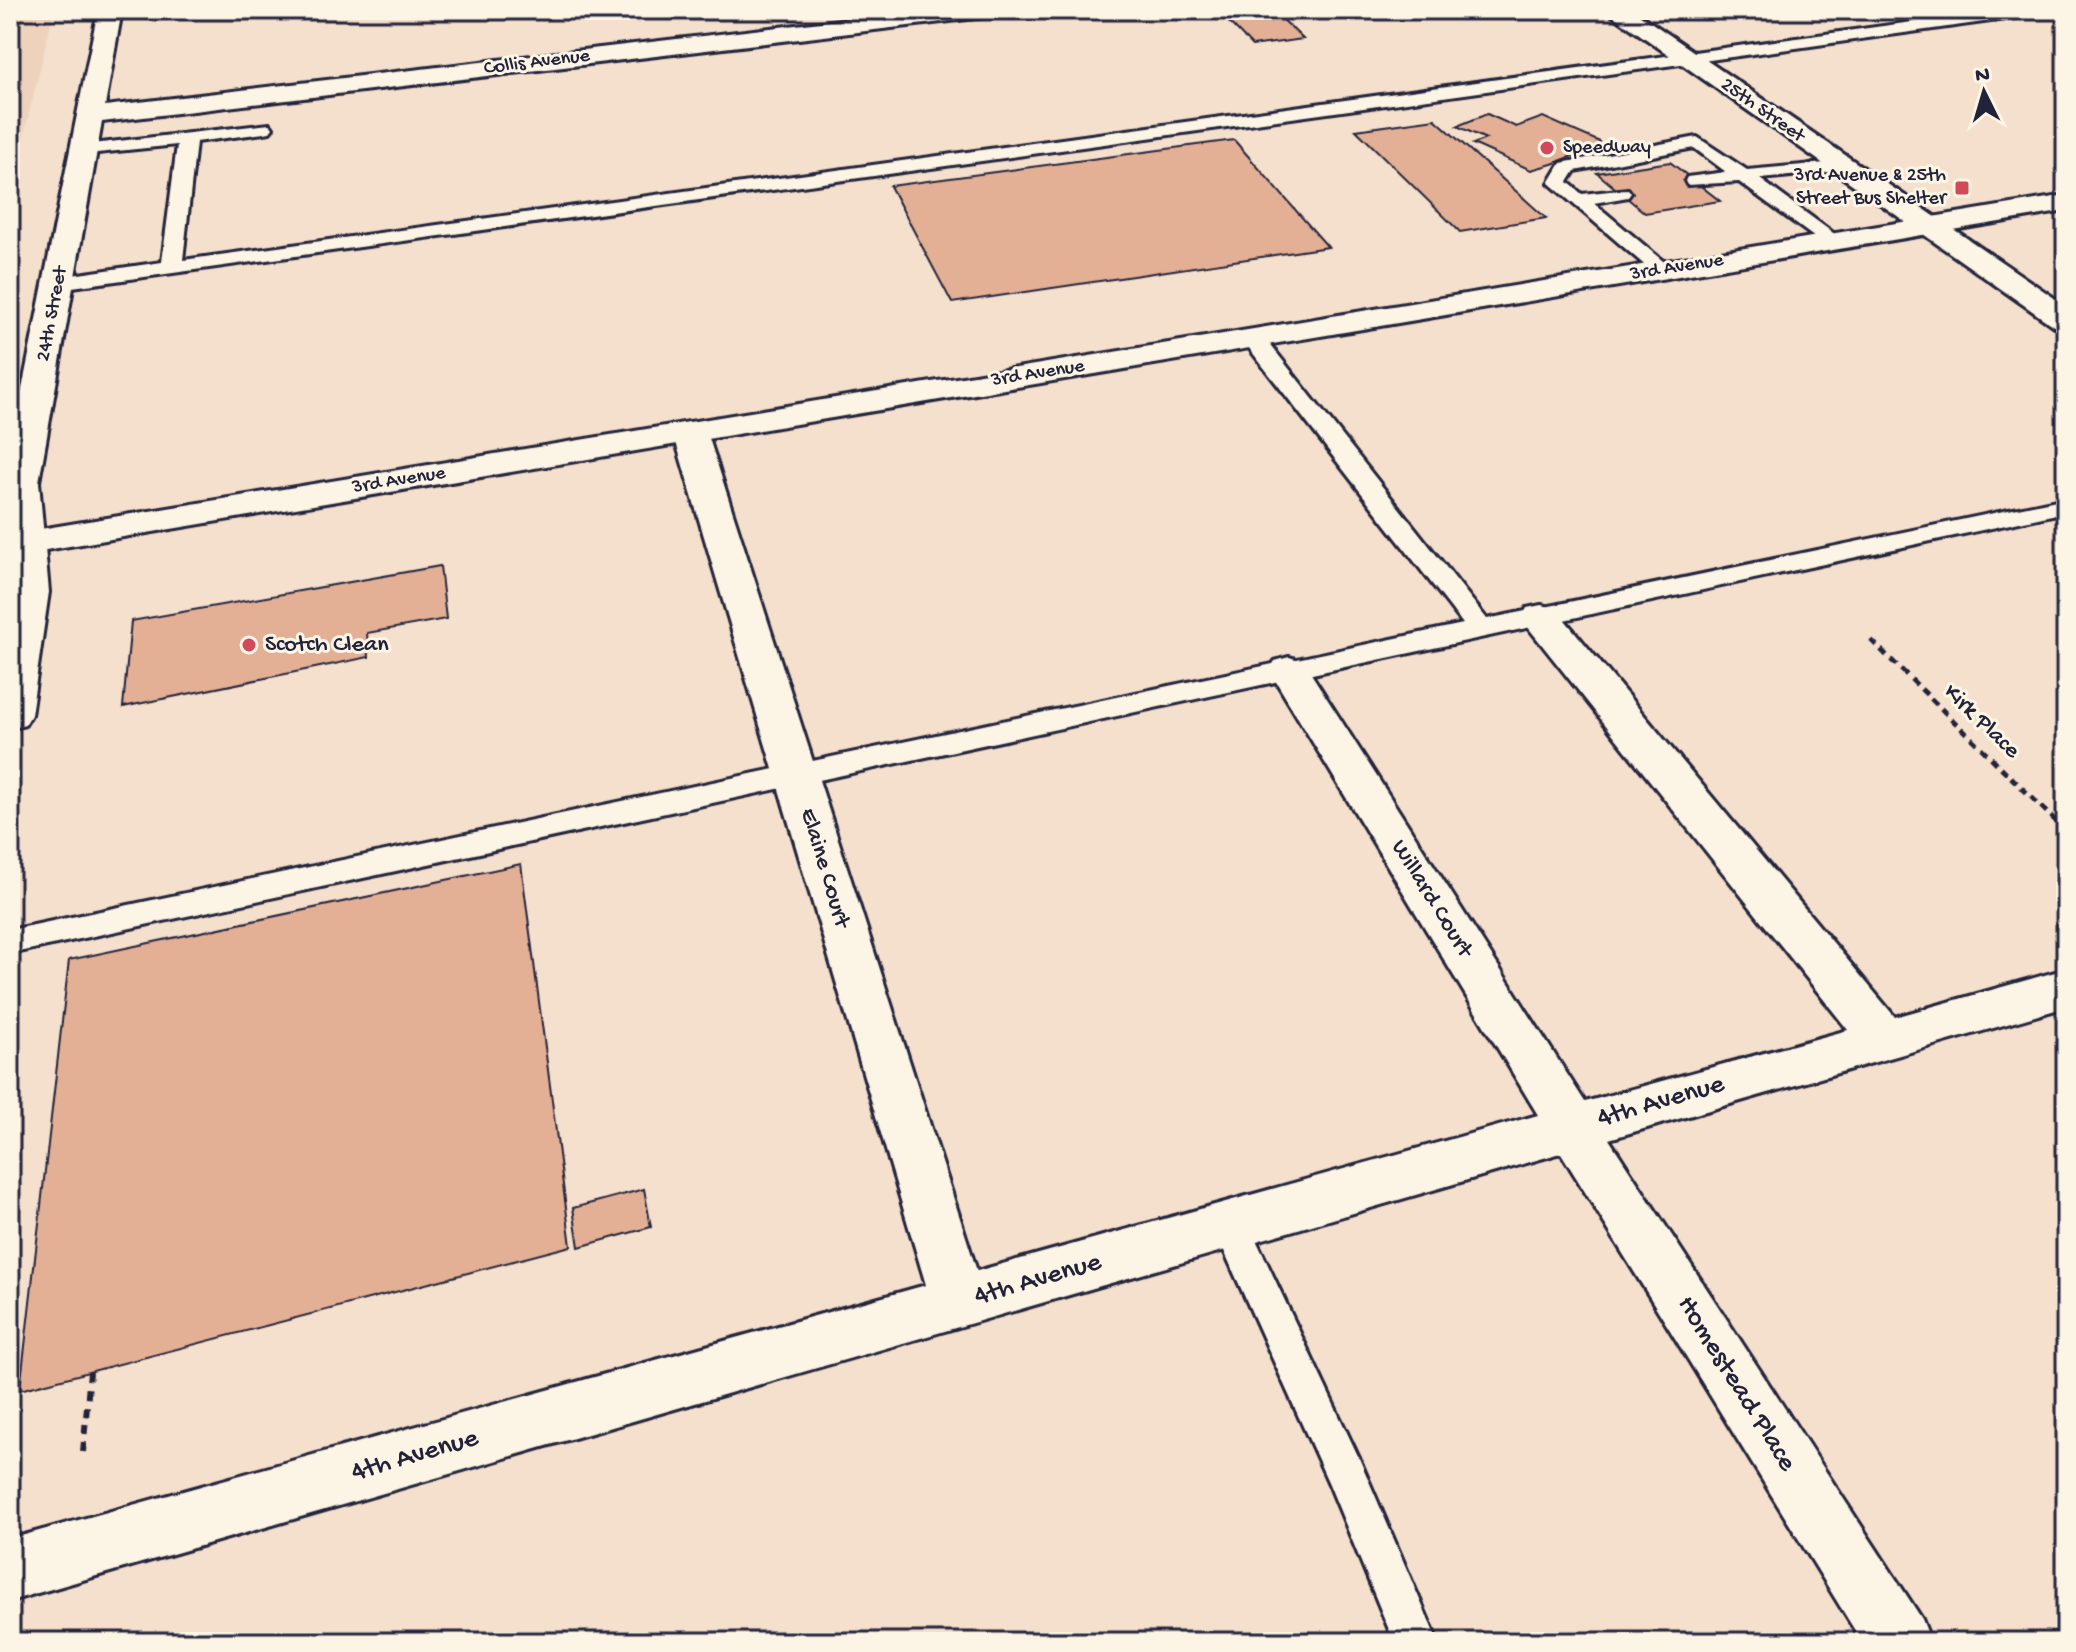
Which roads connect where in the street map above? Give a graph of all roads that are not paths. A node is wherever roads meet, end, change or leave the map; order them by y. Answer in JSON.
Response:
{"nodes":[{"id":1,"x":110,"y":10,"type":"edge"},
{"id":2,"x":984,"y":10,"type":"edge"},
{"id":3,"x":1617,"y":10,"type":"edge"},
{"id":4,"x":2034,"y":10,"type":"edge"},
{"id":5,"x":1688,"y":59,"type":"junction"},
{"id":6,"x":90,"y":116,"type":"junction"},
{"id":7,"x":264,"y":128,"type":"dead end"},
{"id":8,"x":187,"y":138,"type":"junction"},
{"id":9,"x":83,"y":151,"type":"junction"},
{"id":10,"x":1841,"y":165,"type":"junction"},
{"id":11,"x":1742,"y":174,"type":"junction"},
{"id":12,"x":1694,"y":181,"type":"dead end"},
{"id":13,"x":1621,"y":193,"type":"dead end"},
{"id":14,"x":1579,"y":200,"type":"junction"},
{"id":15,"x":2066,"y":203,"type":"edge"},
{"id":16,"x":1929,"y":226,"type":"junction"},
{"id":17,"x":1833,"y":242,"type":"junction"},
{"id":18,"x":172,"y":267,"type":"junction"},
{"id":19,"x":1662,"y":270,"type":"junction"},
{"id":20,"x":58,"y":283,"type":"junction"},
{"id":21,"x":2066,"y":320,"type":"edge"},
{"id":22,"x":1253,"y":338,"type":"junction"},
{"id":23,"x":690,"y":432,"type":"junction"},
{"id":24,"x":2066,"y":505,"type":"edge"},
{"id":25,"x":17,"y":544,"type":"edge"},
{"id":26,"x":1541,"y":617,"type":"junction"},
{"id":27,"x":1481,"y":629,"type":"junction"},
{"id":28,"x":1289,"y":670,"type":"junction"},
{"id":29,"x":10,"y":715,"type":"edge"},
{"id":30,"x":795,"y":775,"type":"junction"},
{"id":31,"x":10,"y":942,"type":"edge"},
{"id":32,"x":2066,"y":988,"type":"edge"},
{"id":33,"x":1884,"y":1039,"type":"junction"},
{"id":34,"x":1573,"y":1126,"type":"junction"},
{"id":35,"x":1230,"y":1224,"type":"junction"},
{"id":36,"x":959,"y":1303,"type":"junction"},
{"id":37,"x":10,"y":1570,"type":"edge"},
{"id":38,"x":1416,"y":1642,"type":"edge"},
{"id":39,"x":1899,"y":1642,"type":"edge"}],
"edges":[{"from":1,"to":6,"type":"street","name":"24th Street"},
{"from":2,"to":6,"type":"street","name":"Collis Avenue"},
{"from":3,"to":5,"type":"street","name":"25th Street"},
{"from":4,"to":5,"type":"lane"},
{"from":5,"to":10,"type":"street","name":"25th Street"},
{"from":5,"to":18,"type":"lane"},
{"from":6,"to":9,"type":"street","name":"24th Street"},
{"from":7,"to":8,"type":"lane"},
{"from":8,"to":9,"type":"lane"},
{"from":8,"to":18,"type":"lane"},
{"from":9,"to":20,"type":"street","name":"24th Street"},
{"from":10,"to":11,"type":"lane"},
{"from":10,"to":16,"type":"street","name":"25th Street"},
{"from":11,"to":12,"type":"lane"},
{"from":11,"to":14,"type":"lane"},
{"from":11,"to":17,"type":"lane"},
{"from":13,"to":14,"type":"lane"},
{"from":14,"to":19,"type":"lane"},
{"from":15,"to":16,"type":"street","name":"3rd Avenue"},
{"from":16,"to":17,"type":"street","name":"3rd Avenue"},
{"from":16,"to":21,"type":"street","name":"25th Street"},
{"from":17,"to":19,"type":"street","name":"3rd Avenue"},
{"from":18,"to":20,"type":"lane"},
{"from":19,"to":22,"type":"street","name":"3rd Avenue"},
{"from":20,"to":25,"type":"street","name":"24th Street"},
{"from":22,"to":23,"type":"street","name":"3rd Avenue"},
{"from":22,"to":27,"type":"lane"},
{"from":23,"to":25,"type":"street","name":"3rd Avenue"},
{"from":23,"to":30,"type":"street","name":"Elaine Court"},
{"from":24,"to":26,"type":"lane"},
{"from":25,"to":29,"type":"street","name":"24th Street"},
{"from":26,"to":27,"type":"lane"},
{"from":26,"to":33,"type":"street"},
{"from":27,"to":28,"type":"lane"},
{"from":28,"to":30,"type":"lane"},
{"from":28,"to":34,"type":"street","name":"Willard Court"},
{"from":30,"to":31,"type":"lane"},
{"from":30,"to":36,"type":"street","name":"Elaine Court"},
{"from":32,"to":33,"type":"street","name":"4th Avenue"},
{"from":33,"to":34,"type":"street","name":"4th Avenue"},
{"from":34,"to":35,"type":"street","name":"4th Avenue"},
{"from":34,"to":39,"type":"street","name":"Homestead Place"},
{"from":35,"to":36,"type":"street","name":"4th Avenue"},
{"from":35,"to":38,"type":"lane"},
{"from":36,"to":37,"type":"street","name":"4th Avenue"}]}
